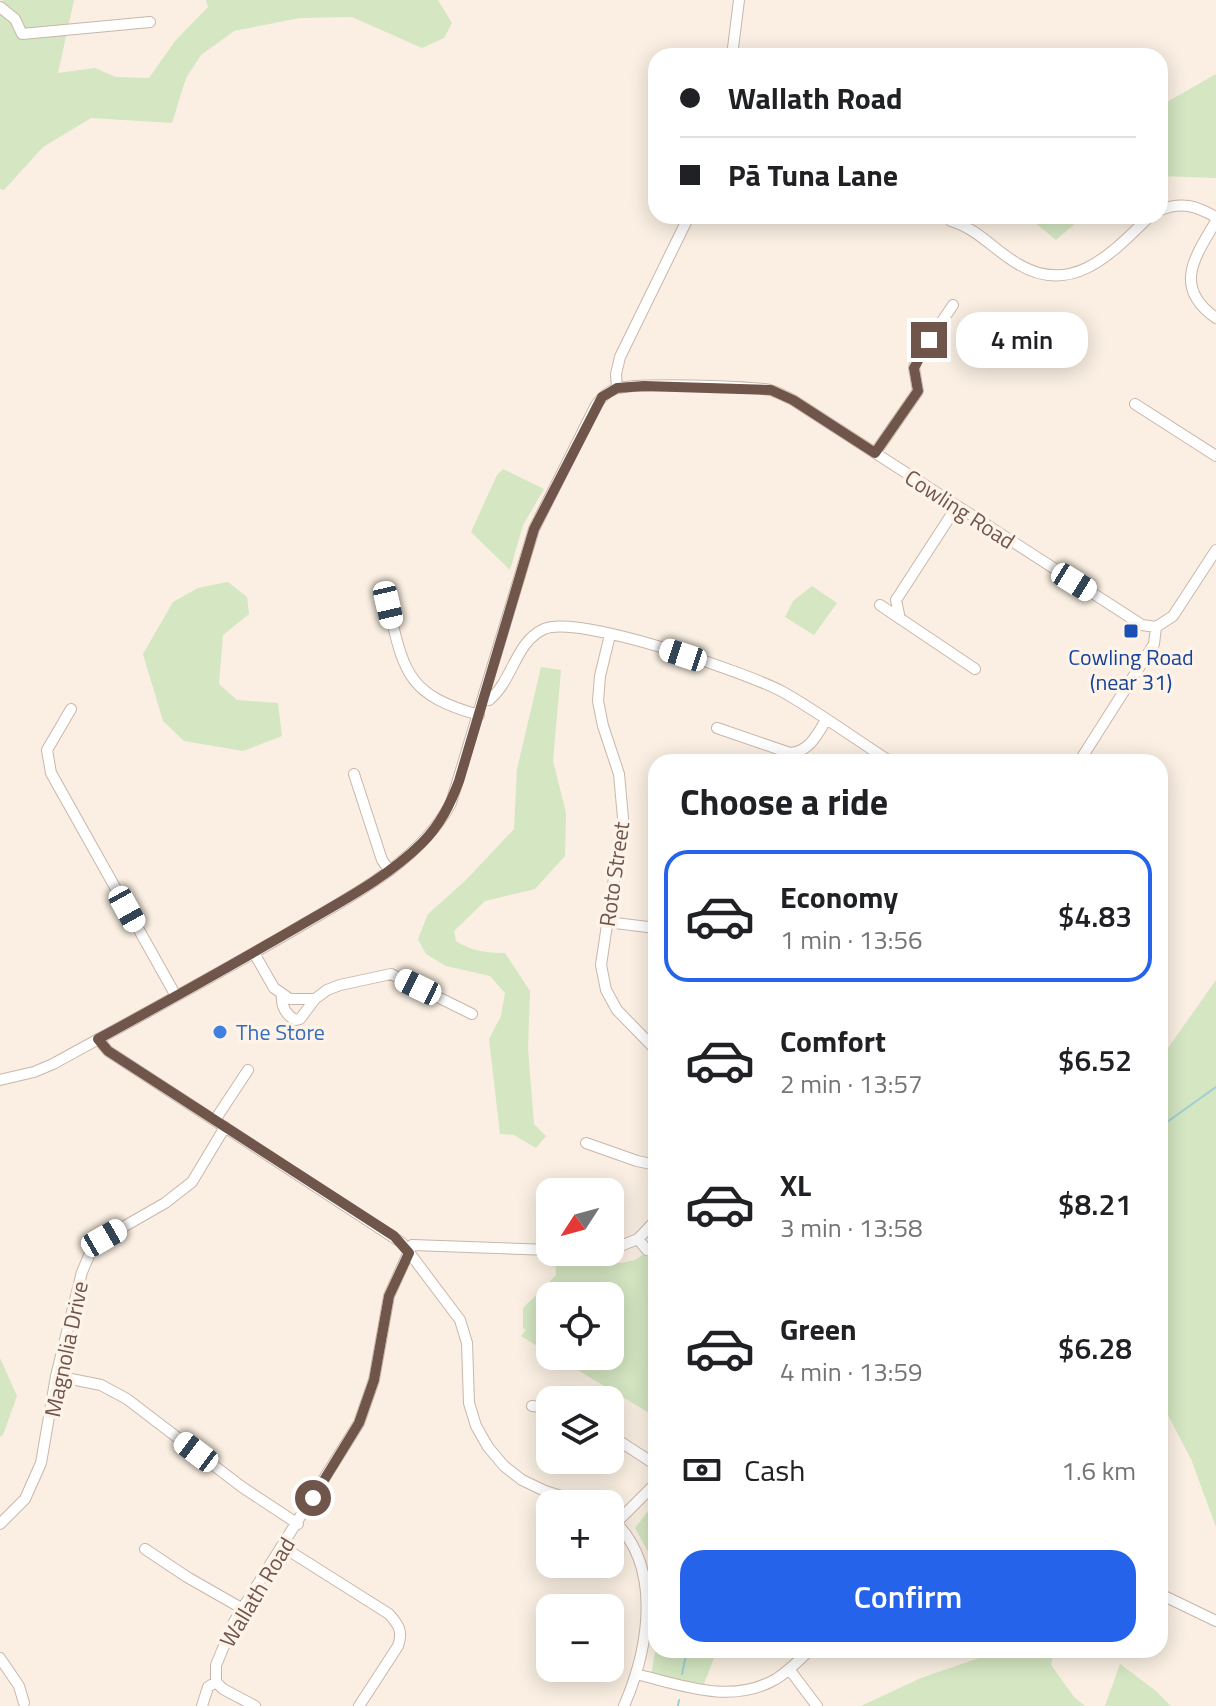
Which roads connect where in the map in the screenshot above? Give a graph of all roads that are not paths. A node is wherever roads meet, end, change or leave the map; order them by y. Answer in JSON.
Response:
{"nodes":[{"id":1,"x":739,"y":0,"type":"edge"},
{"id":2,"x":0,"y":7,"type":"edge"},
{"id":3,"x":150,"y":22,"type":"dead end"},
{"id":4,"x":733,"y":48,"type":"edge"},
{"id":5,"x":1168,"y":206,"type":"edge"},
{"id":6,"x":1216,"y":219,"type":"edge"},
{"id":7,"x":685,"y":224,"type":"edge"},
{"id":8,"x":961,"y":224,"type":"edge"},
{"id":9,"x":1142,"y":224,"type":"edge"},
{"id":10,"x":953,"y":305,"type":"dead end"},
{"id":11,"x":1216,"y":318,"type":"edge"},
{"id":12,"x":617,"y":388,"type":"junction"},
{"id":13,"x":1135,"y":404,"type":"dead end"},
{"id":14,"x":875,"y":453,"type":"junction"},
{"id":15,"x":1216,"y":456,"type":"edge"},
{"id":16,"x":957,"y":506,"type":"junction"},
{"id":17,"x":1216,"y":550,"type":"edge"},
{"id":18,"x":388,"y":605,"type":"dead end"},
{"id":19,"x":880,"y":605,"type":"dead end"},
{"id":20,"x":900,"y":619,"type":"junction"},
{"id":21,"x":1156,"y":627,"type":"junction"},
{"id":22,"x":610,"y":635,"type":"junction"},
{"id":23,"x":975,"y":669,"type":"dead end"},
{"id":24,"x":484,"y":698,"type":"junction"},
{"id":25,"x":71,"y":709,"type":"dead end"},
{"id":26,"x":479,"y":715,"type":"junction"},
{"id":27,"x":826,"y":720,"type":"junction"},
{"id":28,"x":717,"y":728,"type":"dead end"},
{"id":29,"x":879,"y":754,"type":"edge"},
{"id":30,"x":1084,"y":754,"type":"edge"},
{"id":31,"x":354,"y":774,"type":"dead end"},
{"id":32,"x":389,"y":870,"type":"junction"},
{"id":33,"x":607,"y":922,"type":"junction"},
{"id":34,"x":648,"y":927,"type":"edge"},
{"id":35,"x":254,"y":953,"type":"junction"},
{"id":36,"x":282,"y":995,"type":"junction"},
{"id":37,"x":176,"y":996,"type":"junction"},
{"id":38,"x":315,"y":999,"type":"junction"},
{"id":39,"x":472,"y":1014,"type":"dead end"},
{"id":40,"x":98,"y":1039,"type":"junction"},
{"id":41,"x":648,"y":1043,"type":"edge"},
{"id":42,"x":248,"y":1070,"type":"dead end"},
{"id":43,"x":0,"y":1080,"type":"edge"},
{"id":44,"x":220,"y":1124,"type":"junction"},
{"id":45,"x":586,"y":1143,"type":"dead end"},
{"id":46,"x":648,"y":1163,"type":"edge"},
{"id":47,"x":648,"y":1228,"type":"edge"},
{"id":48,"x":638,"y":1239,"type":"junction"},
{"id":49,"x":624,"y":1244,"type":"edge"},
{"id":50,"x":536,"y":1249,"type":"edge"},
{"id":51,"x":648,"y":1250,"type":"edge"},
{"id":52,"x":409,"y":1253,"type":"junction"},
{"id":53,"x":56,"y":1376,"type":"junction"},
{"id":54,"x":532,"y":1406,"type":"dead end"},
{"id":55,"x":536,"y":1406,"type":"edge"},
{"id":56,"x":624,"y":1444,"type":"edge"},
{"id":57,"x":648,"y":1460,"type":"edge"},
{"id":58,"x":543,"y":1490,"type":"edge"},
{"id":59,"x":648,"y":1490,"type":"edge"},
{"id":60,"x":624,"y":1511,"type":"edge"},
{"id":61,"x":0,"y":1524,"type":"edge"},
{"id":62,"x":298,"y":1524,"type":"junction"},
{"id":63,"x":624,"y":1533,"type":"edge"},
{"id":64,"x":283,"y":1547,"type":"junction"},
{"id":65,"x":145,"y":1549,"type":"dead end"},
{"id":66,"x":1168,"y":1598,"type":"edge"},
{"id":67,"x":243,"y":1609,"type":"junction"},
{"id":68,"x":1216,"y":1621,"type":"edge"},
{"id":69,"x":0,"y":1658,"type":"edge"},
{"id":70,"x":801,"y":1658,"type":"edge"},
{"id":71,"x":789,"y":1669,"type":"junction"},
{"id":72,"x":636,"y":1674,"type":"junction"},
{"id":73,"x":216,"y":1682,"type":"junction"},
{"id":74,"x":24,"y":1703,"type":"dead end"},
{"id":75,"x":202,"y":1706,"type":"edge"},
{"id":76,"x":255,"y":1706,"type":"edge"},
{"id":77,"x":359,"y":1706,"type":"edge"},
{"id":78,"x":624,"y":1706,"type":"edge"},
{"id":79,"x":817,"y":1706,"type":"edge"}],
"edges":[{"from":1,"to":4,"type":"street"},
{"from":2,"to":3,"type":"street"},
{"from":5,"to":6,"type":"street"},
{"from":6,"to":11,"type":"street"},
{"from":7,"to":12,"type":"street"},
{"from":8,"to":9,"type":"street"},
{"from":10,"to":14,"type":"street"},
{"from":12,"to":14,"type":"street","name":"Cowling Road"},
{"from":12,"to":24,"type":"street"},
{"from":13,"to":15,"type":"street"},
{"from":14,"to":16,"type":"street","name":"Cowling Road"},
{"from":16,"to":20,"type":"street"},
{"from":16,"to":21,"type":"street","name":"Cowling Road"},
{"from":17,"to":21,"type":"street"},
{"from":18,"to":26,"type":"street"},
{"from":19,"to":20,"type":"street"},
{"from":20,"to":23,"type":"street"},
{"from":21,"to":30,"type":"street"},
{"from":22,"to":24,"type":"street"},
{"from":22,"to":27,"type":"street"},
{"from":22,"to":33,"type":"street","name":"Roto Street"},
{"from":24,"to":26,"type":"street"},
{"from":25,"to":37,"type":"street"},
{"from":26,"to":32,"type":"street"},
{"from":27,"to":28,"type":"street"},
{"from":27,"to":29,"type":"street"},
{"from":31,"to":32,"type":"street"},
{"from":32,"to":35,"type":"street"},
{"from":33,"to":34,"type":"street"},
{"from":33,"to":41,"type":"street","name":"Roto Street"},
{"from":35,"to":36,"type":"street"},
{"from":35,"to":37,"type":"street"},
{"from":36,"to":38,"type":"street"},
{"from":36,"to":38,"type":"street"},
{"from":37,"to":40,"type":"street"},
{"from":38,"to":39,"type":"street"},
{"from":40,"to":43,"type":"street"},
{"from":40,"to":44,"type":"street"},
{"from":42,"to":44,"type":"street","name":"Magnolia Drive"},
{"from":44,"to":52,"type":"street"},
{"from":44,"to":53,"type":"street","name":"Magnolia Drive"},
{"from":45,"to":46,"type":"street"},
{"from":47,"to":48,"type":"street"},
{"from":48,"to":49,"type":"street"},
{"from":48,"to":51,"type":"street"},
{"from":50,"to":52,"type":"street"},
{"from":52,"to":58,"type":"street"},
{"from":52,"to":62,"type":"street","name":"Wallath Road"},
{"from":53,"to":61,"type":"street","name":"Magnolia Drive"},
{"from":53,"to":62,"type":"street"},
{"from":54,"to":55,"type":"street"},
{"from":56,"to":57,"type":"street"},
{"from":59,"to":60,"type":"street"},
{"from":62,"to":64,"type":"street","name":"Wallath Road"},
{"from":63,"to":72,"type":"street"},
{"from":64,"to":67,"type":"street","name":"Wallath Road"},
{"from":64,"to":77,"type":"street"},
{"from":65,"to":67,"type":"street"},
{"from":66,"to":68,"type":"street"},
{"from":67,"to":73,"type":"street","name":"Wallath Road"},
{"from":69,"to":74,"type":"street"},
{"from":70,"to":71,"type":"street"},
{"from":71,"to":72,"type":"street"},
{"from":71,"to":79,"type":"street"},
{"from":72,"to":78,"type":"street"},
{"from":73,"to":75,"type":"street","name":"Wallath Road"},
{"from":73,"to":76,"type":"street"}]}
